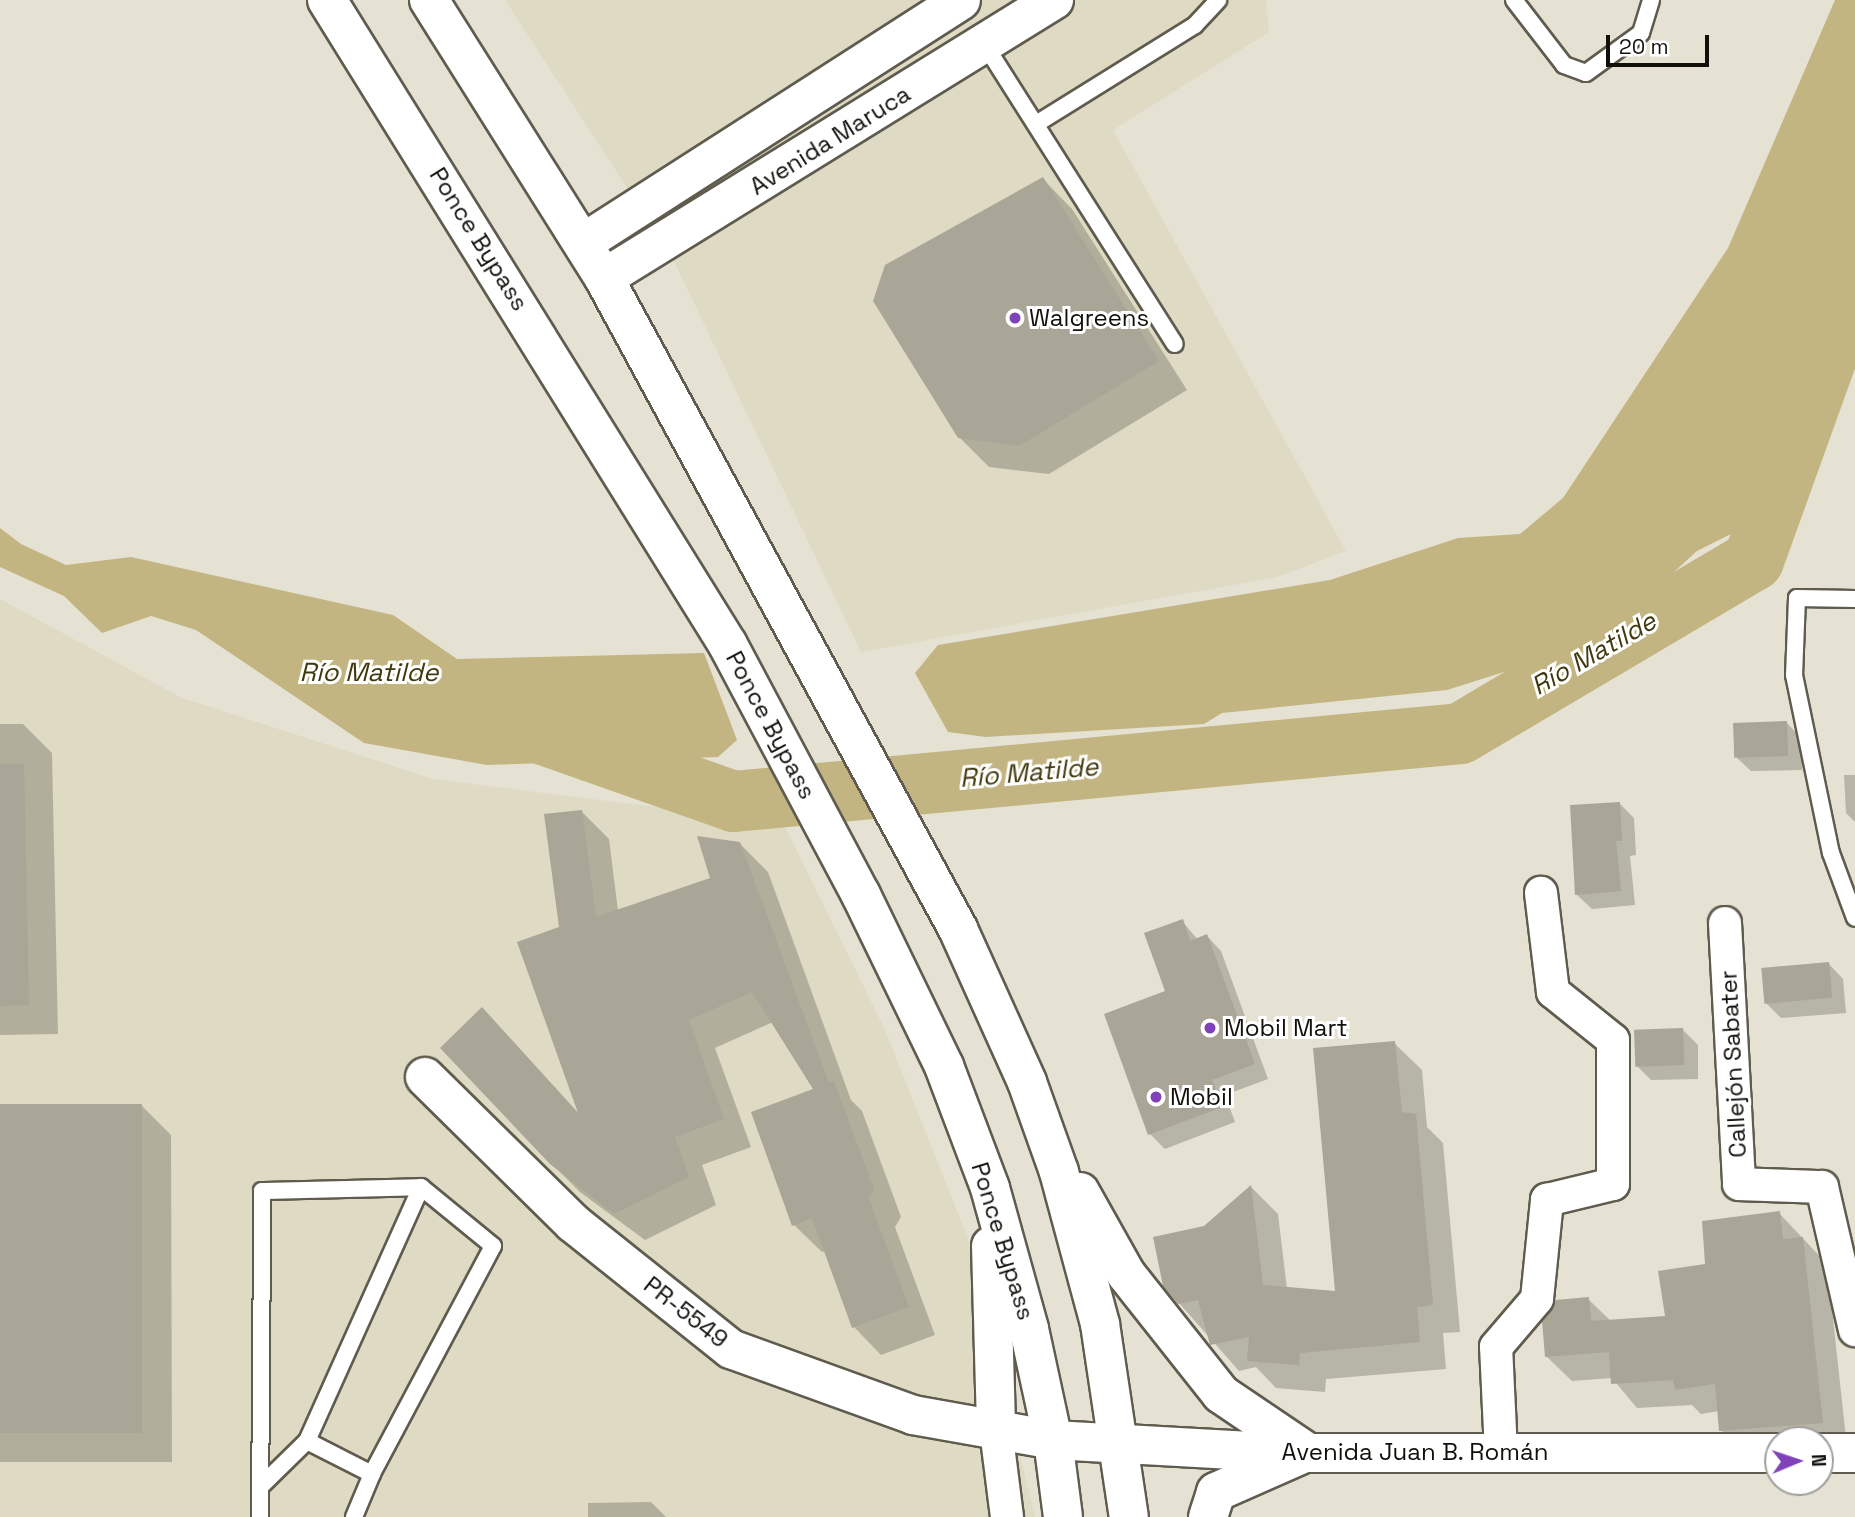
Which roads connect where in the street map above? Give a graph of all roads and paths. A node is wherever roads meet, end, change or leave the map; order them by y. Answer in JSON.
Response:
{"nodes":[{"id":1,"x":327,"y":0,"type":"edge"},
{"id":2,"x":429,"y":0,"type":"edge"},
{"id":3,"x":961,"y":0,"type":"edge"},
{"id":4,"x":1054,"y":0,"type":"edge"},
{"id":5,"x":1218,"y":0,"type":"edge"},
{"id":6,"x":1514,"y":0,"type":"edge"},
{"id":7,"x":1651,"y":0,"type":"edge"},
{"id":8,"x":985,"y":45,"type":"junction"},
{"id":9,"x":1036,"y":124,"type":"junction"},
{"id":10,"x":583,"y":243,"type":"junction"},
{"id":11,"x":604,"y":278,"type":"junction"},
{"id":12,"x":1175,"y":344,"type":"dead end"},
{"id":13,"x":1855,"y":599,"type":"edge"},
{"id":14,"x":1541,"y":893,"type":"dead end"},
{"id":15,"x":1855,"y":918,"type":"edge"},
{"id":16,"x":1725,"y":923,"type":"dead end"},
{"id":17,"x":425,"y":1077,"type":"dead end"},
{"id":18,"x":1041,"y":1124,"type":"junction"},
{"id":19,"x":421,"y":1187,"type":"junction"},
{"id":20,"x":990,"y":1188,"type":"junction"},
{"id":21,"x":1855,"y":1330,"type":"edge"},
{"id":22,"x":996,"y":1430,"type":"junction"},
{"id":23,"x":1053,"y":1440,"type":"junction"},
{"id":24,"x":307,"y":1441,"type":"junction"},
{"id":25,"x":1122,"y":1446,"type":"junction"},
{"id":26,"x":1307,"y":1452,"type":"junction"},
{"id":27,"x":1501,"y":1452,"type":"junction"},
{"id":28,"x":1764,"y":1453,"type":"edge"},
{"id":29,"x":1834,"y":1453,"type":"edge"},
{"id":30,"x":1855,"y":1453,"type":"edge"},
{"id":31,"x":372,"y":1474,"type":"junction"},
{"id":32,"x":260,"y":1487,"type":"junction"},
{"id":33,"x":260,"y":1517,"type":"edge"},
{"id":34,"x":354,"y":1517,"type":"edge"},
{"id":35,"x":1007,"y":1517,"type":"edge"},
{"id":36,"x":1063,"y":1517,"type":"edge"},
{"id":37,"x":1129,"y":1517,"type":"edge"},
{"id":38,"x":1208,"y":1517,"type":"edge"}],
"edges":[{"from":1,"to":20,"type":"main road","name":"Ponce Bypass"},
{"from":2,"to":10,"type":"main road"},
{"from":3,"to":10,"type":"main road","name":"Avenida Maruca"},
{"from":4,"to":8,"type":"main road","name":"Avenida Maruca"},
{"from":5,"to":9,"type":"lane"},
{"from":6,"to":7,"type":"lane"},
{"from":8,"to":9,"type":"lane"},
{"from":8,"to":11,"type":"main road","name":"Avenida Maruca"},
{"from":9,"to":12,"type":"lane"},
{"from":10,"to":11,"type":"main road"},
{"from":11,"to":18,"type":"main road"},
{"from":13,"to":15,"type":"lane"},
{"from":14,"to":27,"type":"street"},
{"from":16,"to":21,"type":"street","name":"Callejón Sabater"},
{"from":17,"to":22,"type":"main road","name":"PR-5549"},
{"from":18,"to":25,"type":"main road"},
{"from":18,"to":26,"type":"main road"},
{"from":19,"to":24,"type":"lane"},
{"from":19,"to":31,"type":"lane"},
{"from":19,"to":32,"type":"lane"},
{"from":20,"to":22,"type":"main road"},
{"from":20,"to":23,"type":"main road","name":"Ponce Bypass"},
{"from":22,"to":23,"type":"main road","name":"PR-5549"},
{"from":22,"to":35,"type":"street"},
{"from":23,"to":25,"type":"main road","name":"Avenida Juan B. Román"},
{"from":23,"to":36,"type":"main road","name":"Ponce Bypass"},
{"from":24,"to":31,"type":"lane"},
{"from":24,"to":32,"type":"lane"},
{"from":25,"to":26,"type":"main road","name":"Avenida Juan B. Román"},
{"from":25,"to":37,"type":"main road"},
{"from":26,"to":27,"type":"main road","name":"Avenida Juan B. Román"},
{"from":26,"to":38,"type":"main road"},
{"from":27,"to":28,"type":"main road","name":"Avenida Juan B. Román"},
{"from":29,"to":30,"type":"main road"},
{"from":31,"to":34,"type":"lane"},
{"from":32,"to":33,"type":"lane"}]}
